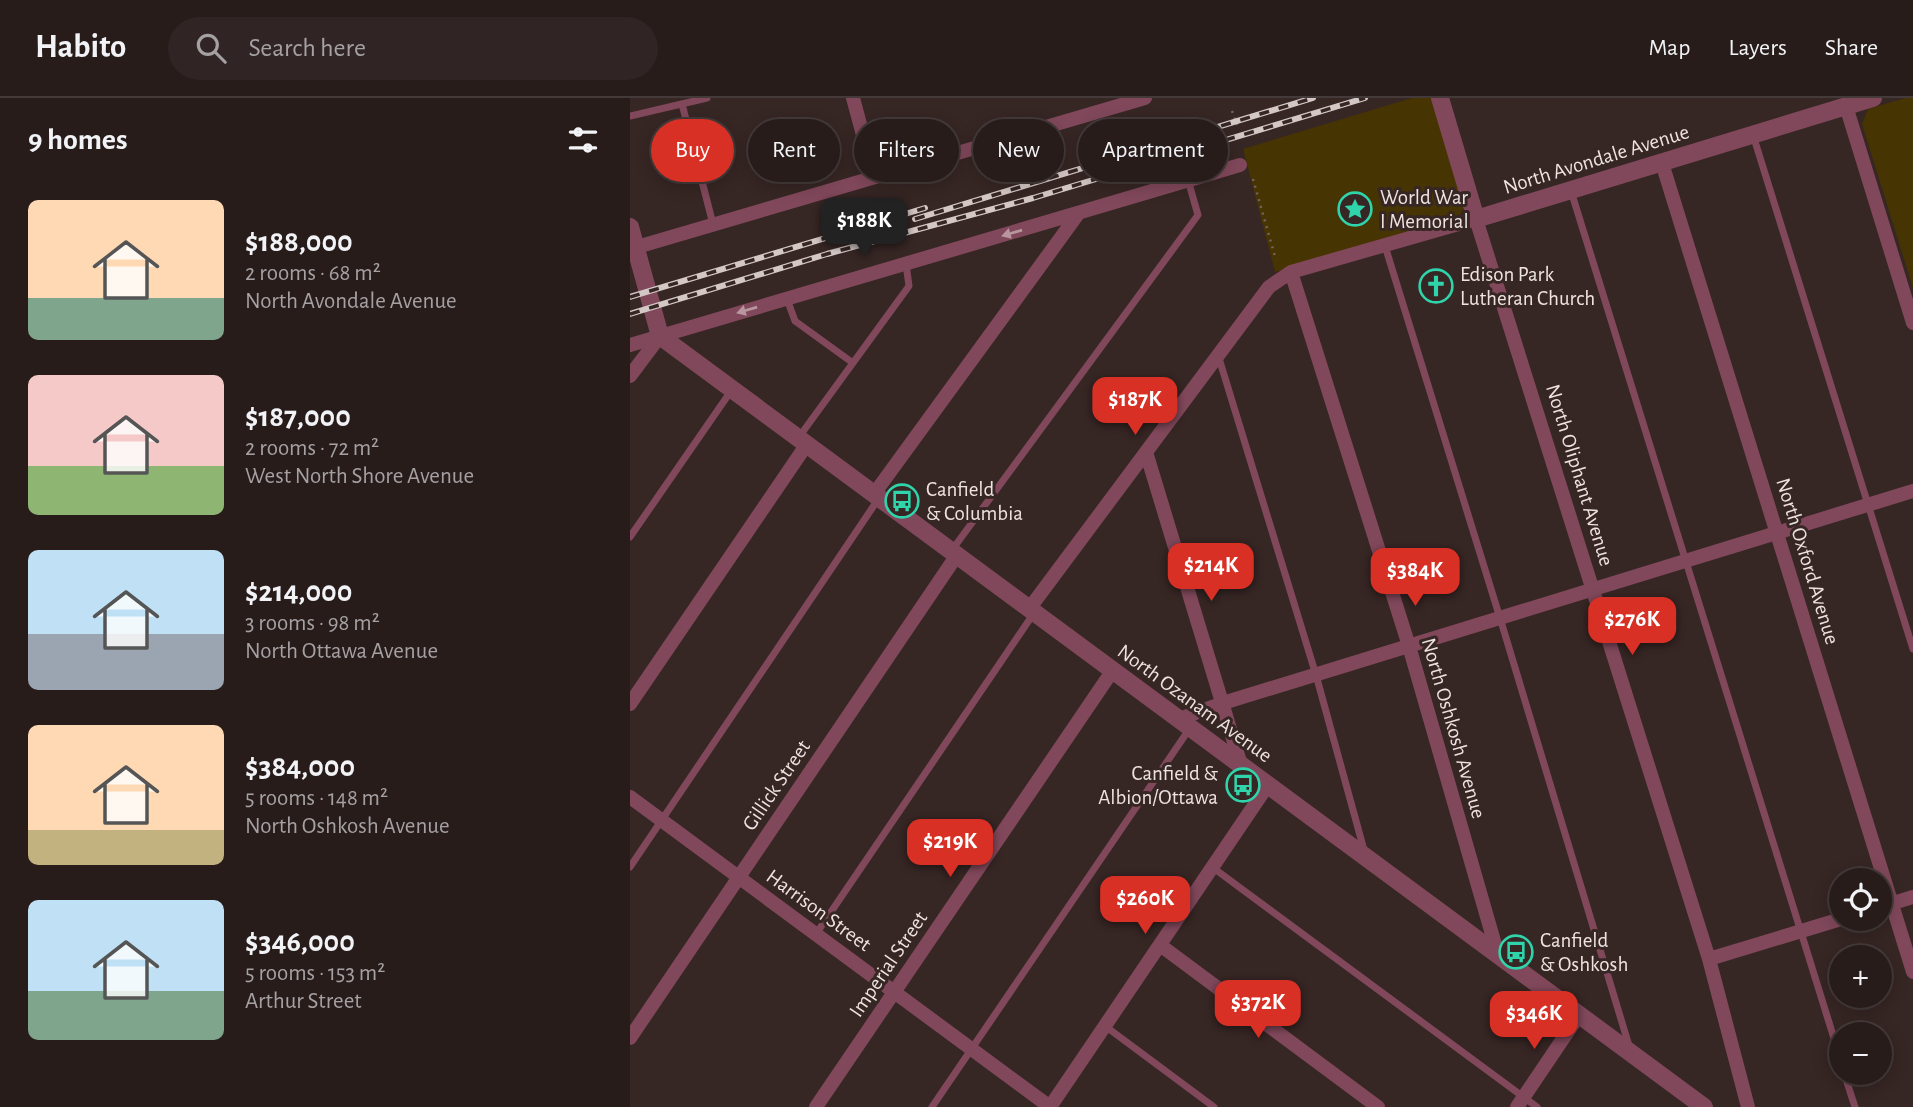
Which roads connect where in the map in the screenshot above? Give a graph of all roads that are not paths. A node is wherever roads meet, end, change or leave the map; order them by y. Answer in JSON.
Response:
{"nodes":[{"id":1,"x":707,"y":98,"type":"edge"},
{"id":2,"x":853,"y":98,"type":"edge"},
{"id":3,"x":1145,"y":98,"type":"edge"},
{"id":4,"x":1440,"y":98,"type":"edge"},
{"id":5,"x":1872,"y":98,"type":"edge"},
{"id":6,"x":682,"y":104,"type":"junction"},
{"id":7,"x":1838,"y":105,"type":"edge"},
{"id":8,"x":630,"y":116,"type":"edge"},
{"id":9,"x":859,"y":119,"type":"edge"},
{"id":10,"x":1753,"y":135,"type":"junction"},
{"id":11,"x":959,"y":152,"type":"edge"},
{"id":12,"x":1662,"y":163,"type":"junction"},
{"id":13,"x":1240,"y":165,"type":"dead end"},
{"id":14,"x":1228,"y":168,"type":"edge"},
{"id":15,"x":854,"y":182,"type":"edge"},
{"id":16,"x":1181,"y":182,"type":"edge"},
{"id":17,"x":1189,"y":182,"type":"edge"},
{"id":18,"x":1571,"y":191,"type":"junction"},
{"id":19,"x":1077,"y":214,"type":"junction"},
{"id":20,"x":1476,"y":219,"type":"junction"},
{"id":21,"x":713,"y":224,"type":"junction"},
{"id":22,"x":630,"y":228,"type":"edge"},
{"id":23,"x":1385,"y":246,"type":"junction"},
{"id":24,"x":633,"y":248,"type":"edge"},
{"id":25,"x":906,"y":264,"type":"junction"},
{"id":26,"x":1292,"y":272,"type":"junction"},
{"id":27,"x":787,"y":299,"type":"junction"},
{"id":28,"x":1913,"y":323,"type":"edge"},
{"id":29,"x":660,"y":335,"type":"junction"},
{"id":30,"x":630,"y":345,"type":"edge"},
{"id":31,"x":1218,"y":355,"type":"junction"},
{"id":32,"x":853,"y":363,"type":"junction"},
{"id":33,"x":630,"y":376,"type":"edge"},
{"id":34,"x":732,"y":389,"type":"junction"},
{"id":35,"x":803,"y":441,"type":"junction"},
{"id":36,"x":1146,"y":452,"type":"junction"},
{"id":37,"x":1913,"y":491,"type":"edge"},
{"id":38,"x":877,"y":496,"type":"junction"},
{"id":39,"x":1868,"y":505,"type":"junction"},
{"id":40,"x":1777,"y":533,"type":"junction"},
{"id":41,"x":630,"y":537,"type":"edge"},
{"id":42,"x":954,"y":553,"type":"junction"},
{"id":43,"x":1685,"y":561,"type":"junction"},
{"id":44,"x":1593,"y":590,"type":"junction"},
{"id":45,"x":1032,"y":610,"type":"junction"},
{"id":46,"x":1500,"y":618,"type":"junction"},
{"id":47,"x":1409,"y":646,"type":"junction"},
{"id":48,"x":1913,"y":649,"type":"edge"},
{"id":49,"x":1113,"y":670,"type":"junction"},
{"id":50,"x":1316,"y":675,"type":"junction"},
{"id":51,"x":1223,"y":703,"type":"junction"},
{"id":52,"x":630,"y":704,"type":"edge"},
{"id":53,"x":1184,"y":723,"type":"junction"},
{"id":54,"x":1241,"y":765,"type":"junction"},
{"id":55,"x":1268,"y":785,"type":"junction"},
{"id":56,"x":630,"y":797,"type":"edge"},
{"id":57,"x":662,"y":821,"type":"junction"},
{"id":58,"x":1366,"y":857,"type":"junction"},
{"id":59,"x":630,"y":867,"type":"edge"},
{"id":60,"x":1212,"y":867,"type":"junction"},
{"id":61,"x":1875,"y":868,"type":"edge"},
{"id":62,"x":739,"y":878,"type":"junction"},
{"id":63,"x":1913,"y":897,"type":"edge"},
{"id":64,"x":1892,"y":903,"type":"edge"},
{"id":65,"x":1892,"y":920,"type":"edge"},
{"id":66,"x":1829,"y":923,"type":"edge"},
{"id":67,"x":1801,"y":931,"type":"junction"},
{"id":68,"x":816,"y":934,"type":"junction"},
{"id":69,"x":1160,"y":945,"type":"junction"},
{"id":70,"x":1498,"y":955,"type":"junction"},
{"id":71,"x":1709,"y":959,"type":"junction"},
{"id":72,"x":1913,"y":972,"type":"edge"},
{"id":73,"x":894,"y":992,"type":"junction"},
{"id":74,"x":1579,"y":1015,"type":"junction"},
{"id":75,"x":1829,"y":1022,"type":"edge"},
{"id":76,"x":1104,"y":1026,"type":"junction"},
{"id":77,"x":630,"y":1038,"type":"edge"},
{"id":78,"x":971,"y":1049,"type":"junction"},
{"id":79,"x":1631,"y":1053,"type":"junction"},
{"id":80,"x":1848,"y":1085,"type":"edge"},
{"id":81,"x":1520,"y":1102,"type":"edge"},
{"id":82,"x":816,"y":1107,"type":"edge"},
{"id":83,"x":932,"y":1107,"type":"edge"},
{"id":84,"x":1050,"y":1107,"type":"edge"},
{"id":85,"x":1214,"y":1107,"type":"edge"},
{"id":86,"x":1378,"y":1107,"type":"edge"},
{"id":87,"x":1537,"y":1107,"type":"edge"},
{"id":88,"x":1704,"y":1107,"type":"edge"},
{"id":89,"x":1748,"y":1107,"type":"edge"},
{"id":90,"x":1855,"y":1107,"type":"edge"}],
"edges":[{"from":1,"to":6,"type":"lane"},
{"from":2,"to":9,"type":"street"},
{"from":3,"to":11,"type":"street"},
{"from":4,"to":20,"type":"street","name":"North Oliphant Avenue"},
{"from":5,"to":7,"type":"street","name":"North Avondale Avenue"},
{"from":6,"to":8,"type":"lane"},
{"from":6,"to":21,"type":"lane"},
{"from":7,"to":10,"type":"street","name":"North Avondale Avenue"},
{"from":7,"to":28,"type":"street"},
{"from":10,"to":12,"type":"street","name":"North Avondale Avenue"},
{"from":10,"to":39,"type":"lane"},
{"from":12,"to":18,"type":"street","name":"North Avondale Avenue"},
{"from":12,"to":40,"type":"street","name":"North Oxford Avenue"},
{"from":13,"to":14,"type":"street"},
{"from":15,"to":21,"type":"street"},
{"from":16,"to":19,"type":"street"},
{"from":17,"to":42,"type":"lane"},
{"from":18,"to":20,"type":"street","name":"North Avondale Avenue"},
{"from":18,"to":43,"type":"lane"},
{"from":19,"to":25,"type":"street","one_way":true},
{"from":19,"to":38,"type":"street"},
{"from":20,"to":23,"type":"street","name":"North Avondale Avenue"},
{"from":20,"to":44,"type":"street","name":"North Oliphant Avenue"},
{"from":21,"to":24,"type":"street"},
{"from":22,"to":24,"type":"street"},
{"from":23,"to":26,"type":"street","name":"North Avondale Avenue"},
{"from":23,"to":46,"type":"lane"},
{"from":24,"to":29,"type":"street"},
{"from":25,"to":27,"type":"street"},
{"from":25,"to":32,"type":"lane"},
{"from":26,"to":31,"type":"street"},
{"from":26,"to":47,"type":"street","name":"North Oshkosh Avenue"},
{"from":27,"to":29,"type":"street","one_way":true},
{"from":27,"to":32,"type":"lane"},
{"from":29,"to":30,"type":"street"},
{"from":29,"to":33,"type":"street"},
{"from":29,"to":34,"type":"street","name":"North Ozanam Avenue"},
{"from":31,"to":36,"type":"street"},
{"from":31,"to":50,"type":"lane"},
{"from":32,"to":35,"type":"lane"},
{"from":34,"to":35,"type":"street","name":"North Ozanam Avenue"},
{"from":34,"to":41,"type":"lane"},
{"from":35,"to":38,"type":"street","name":"North Ozanam Avenue"},
{"from":35,"to":52,"type":"street"},
{"from":36,"to":45,"type":"street"},
{"from":36,"to":51,"type":"street"},
{"from":37,"to":39,"type":"street"},
{"from":38,"to":42,"type":"street","name":"North Ozanam Avenue"},
{"from":38,"to":57,"type":"lane"},
{"from":39,"to":40,"type":"street"},
{"from":39,"to":48,"type":"lane"},
{"from":40,"to":43,"type":"street"},
{"from":40,"to":61,"type":"street","name":"North Oxford Avenue"},
{"from":42,"to":45,"type":"street","name":"North Ozanam Avenue"},
{"from":42,"to":62,"type":"street","name":"Gillick Street"},
{"from":43,"to":44,"type":"street"},
{"from":43,"to":67,"type":"lane"},
{"from":44,"to":46,"type":"street"},
{"from":44,"to":71,"type":"street","name":"North Oliphant Avenue"},
{"from":45,"to":49,"type":"street","name":"North Ozanam Avenue"},
{"from":45,"to":68,"type":"lane"},
{"from":46,"to":47,"type":"street"},
{"from":46,"to":79,"type":"lane"},
{"from":47,"to":50,"type":"street"},
{"from":47,"to":70,"type":"street","name":"North Oshkosh Avenue"},
{"from":49,"to":53,"type":"street","name":"North Ozanam Avenue"},
{"from":49,"to":73,"type":"street","name":"Imperial Street"},
{"from":50,"to":51,"type":"street"},
{"from":50,"to":58,"type":"lane"},
{"from":51,"to":53,"type":"street"},
{"from":51,"to":54,"type":"street"},
{"from":53,"to":54,"type":"street","name":"North Ozanam Avenue"},
{"from":53,"to":78,"type":"lane"},
{"from":54,"to":55,"type":"street","name":"North Ozanam Avenue"},
{"from":55,"to":58,"type":"street","name":"North Ozanam Avenue"},
{"from":55,"to":60,"type":"street"},
{"from":56,"to":57,"type":"street","name":"Harrison Street"},
{"from":57,"to":59,"type":"lane"},
{"from":57,"to":62,"type":"street","name":"Harrison Street"},
{"from":58,"to":70,"type":"street","name":"North Ozanam Avenue"},
{"from":60,"to":69,"type":"street"},
{"from":60,"to":81,"type":"lane"},
{"from":62,"to":68,"type":"street","name":"Harrison Street"},
{"from":62,"to":77,"type":"street","name":"Gillick Street"},
{"from":63,"to":64,"type":"street"},
{"from":65,"to":72,"type":"street","name":"North Oxford Avenue"},
{"from":66,"to":67,"type":"street"},
{"from":67,"to":71,"type":"street"},
{"from":67,"to":75,"type":"lane"},
{"from":68,"to":73,"type":"street","name":"Harrison Street"},
{"from":69,"to":76,"type":"street"},
{"from":69,"to":86,"type":"street"},
{"from":70,"to":74,"type":"street","name":"North Ozanam Avenue"},
{"from":71,"to":89,"type":"street","name":"North Oliphant Avenue"},
{"from":73,"to":78,"type":"street","name":"Harrison Street"},
{"from":73,"to":82,"type":"street","name":"Imperial Street"},
{"from":74,"to":79,"type":"street","name":"North Ozanam Avenue"},
{"from":74,"to":81,"type":"street"},
{"from":76,"to":84,"type":"street"},
{"from":76,"to":85,"type":"lane"},
{"from":78,"to":83,"type":"lane"},
{"from":78,"to":84,"type":"street","name":"Harrison Street"},
{"from":79,"to":88,"type":"street","name":"North Ozanam Avenue"},
{"from":80,"to":90,"type":"lane"},
{"from":81,"to":87,"type":"lane"}]}
